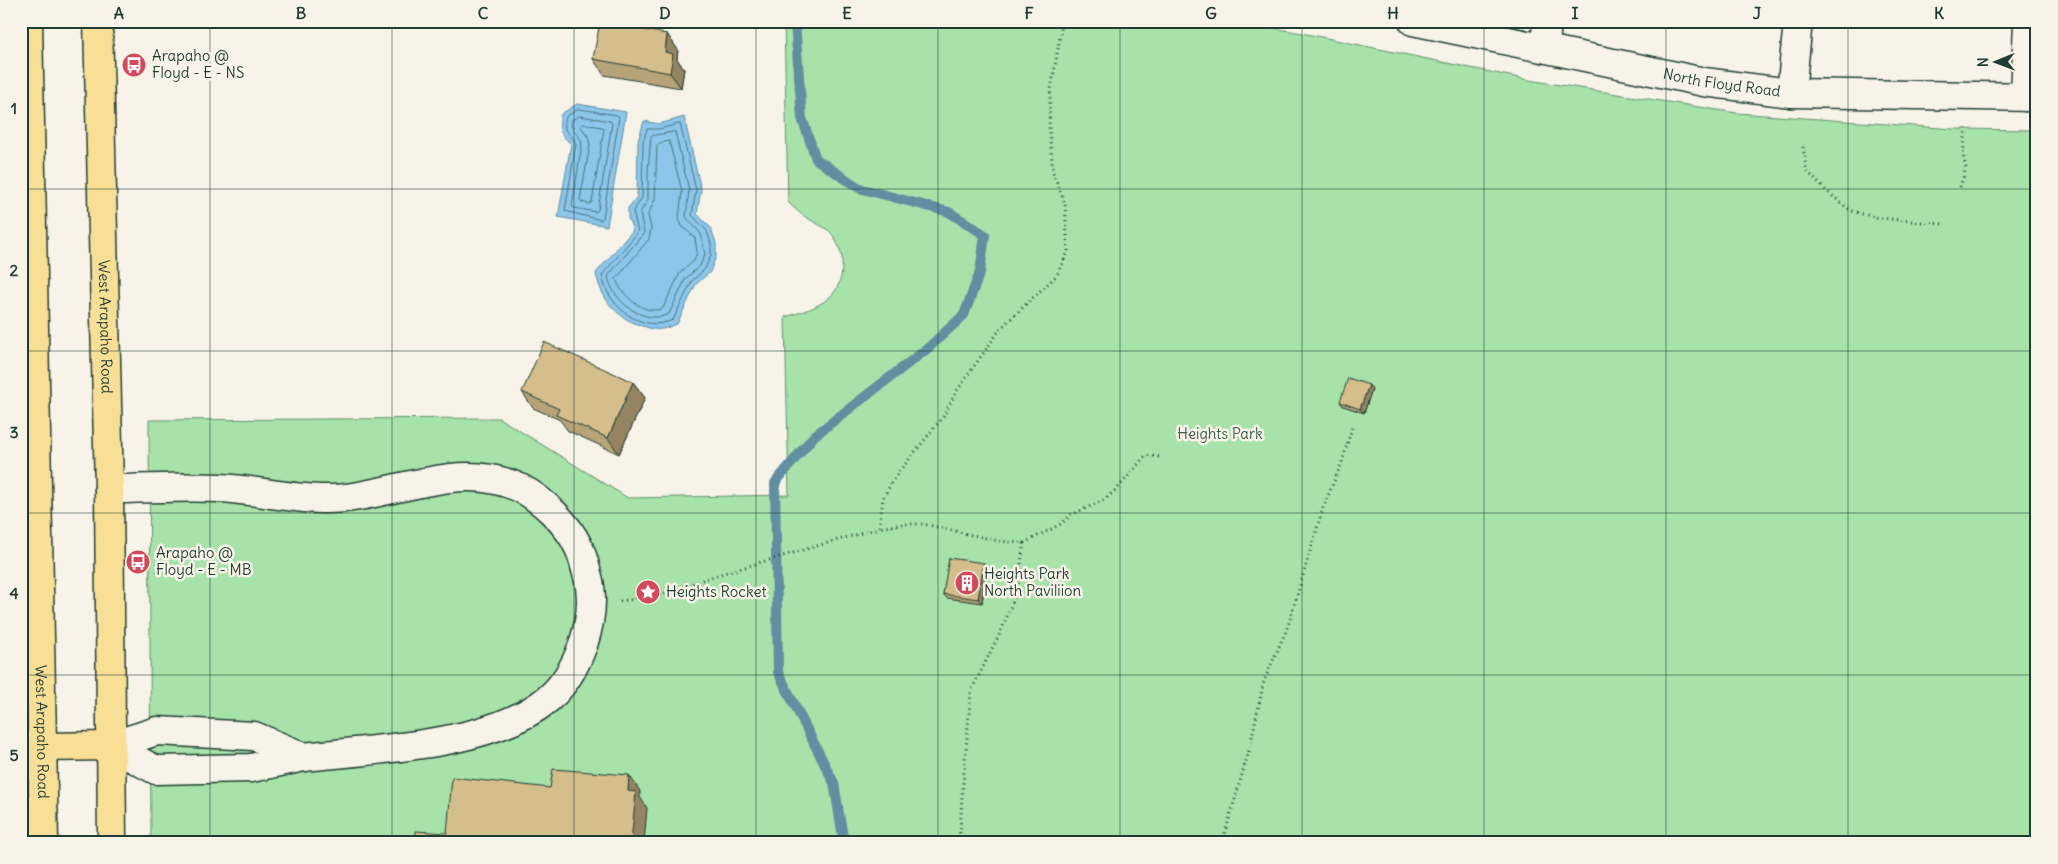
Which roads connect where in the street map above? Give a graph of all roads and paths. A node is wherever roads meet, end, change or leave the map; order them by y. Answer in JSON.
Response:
{"nodes":[{"id":1,"x":28,"y":21,"type":"edge"},
{"id":2,"x":98,"y":21,"type":"edge"},
{"id":3,"x":1413,"y":21,"type":"edge"},
{"id":4,"x":1547,"y":21,"type":"edge"},
{"id":5,"x":1798,"y":21,"type":"edge"},
{"id":6,"x":2028,"y":21,"type":"edge"},
{"id":7,"x":1062,"y":24,"type":"dead end"},
{"id":8,"x":1545,"y":48,"type":"junction"},
{"id":9,"x":1791,"y":93,"type":"junction"},
{"id":10,"x":2031,"y":97,"type":"edge"},
{"id":11,"x":1966,"y":128,"type":"dead end"},
{"id":12,"x":1803,"y":147,"type":"dead end"},
{"id":13,"x":1960,"y":188,"type":"dead end"},
{"id":14,"x":1944,"y":224,"type":"dead end"},
{"id":15,"x":1353,"y":424,"type":"dead end"},
{"id":16,"x":29,"y":426,"type":"edge"},
{"id":17,"x":1159,"y":457,"type":"dead end"},
{"id":18,"x":109,"y":489,"type":"junction"},
{"id":19,"x":879,"y":528,"type":"junction"},
{"id":20,"x":1024,"y":543,"type":"junction"},
{"id":21,"x":590,"y":606,"type":"junction"},
{"id":22,"x":110,"y":746,"type":"junction"},
{"id":23,"x":32,"y":747,"type":"edge"},
{"id":24,"x":304,"y":756,"type":"junction"},
{"id":25,"x":44,"y":843,"type":"edge"},
{"id":26,"x":112,"y":843,"type":"edge"},
{"id":27,"x":962,"y":843,"type":"edge"},
{"id":28,"x":1222,"y":843,"type":"edge"}],
"edges":[{"from":1,"to":16,"type":"main road","name":"West Arapaho Road"},
{"from":2,"to":18,"type":"main road","name":"West Arapaho Road"},
{"from":3,"to":8,"type":"street","name":"North Floyd Road"},
{"from":4,"to":8,"type":"street"},
{"from":5,"to":9,"type":"street"},
{"from":6,"to":10,"type":"street"},
{"from":7,"to":19,"type":"path"},
{"from":8,"to":9,"type":"street","name":"North Floyd Road"},
{"from":9,"to":10,"type":"street","name":"North Floyd Road"},
{"from":11,"to":13,"type":"path"},
{"from":12,"to":14,"type":"path"},
{"from":15,"to":28,"type":"path"},
{"from":16,"to":23,"type":"main road","name":"West Arapaho Road"},
{"from":17,"to":20,"type":"path"},
{"from":18,"to":21,"type":"street"},
{"from":18,"to":22,"type":"main road","name":"West Arapaho Road"},
{"from":19,"to":20,"type":"path"},
{"from":19,"to":21,"type":"path"},
{"from":20,"to":27,"type":"path"},
{"from":21,"to":24,"type":"street"},
{"from":22,"to":23,"type":"main road"},
{"from":22,"to":24,"type":"street"},
{"from":22,"to":24,"type":"street"},
{"from":22,"to":26,"type":"main road","name":"West Arapaho Road"},
{"from":23,"to":25,"type":"main road","name":"West Arapaho Road"}]}
